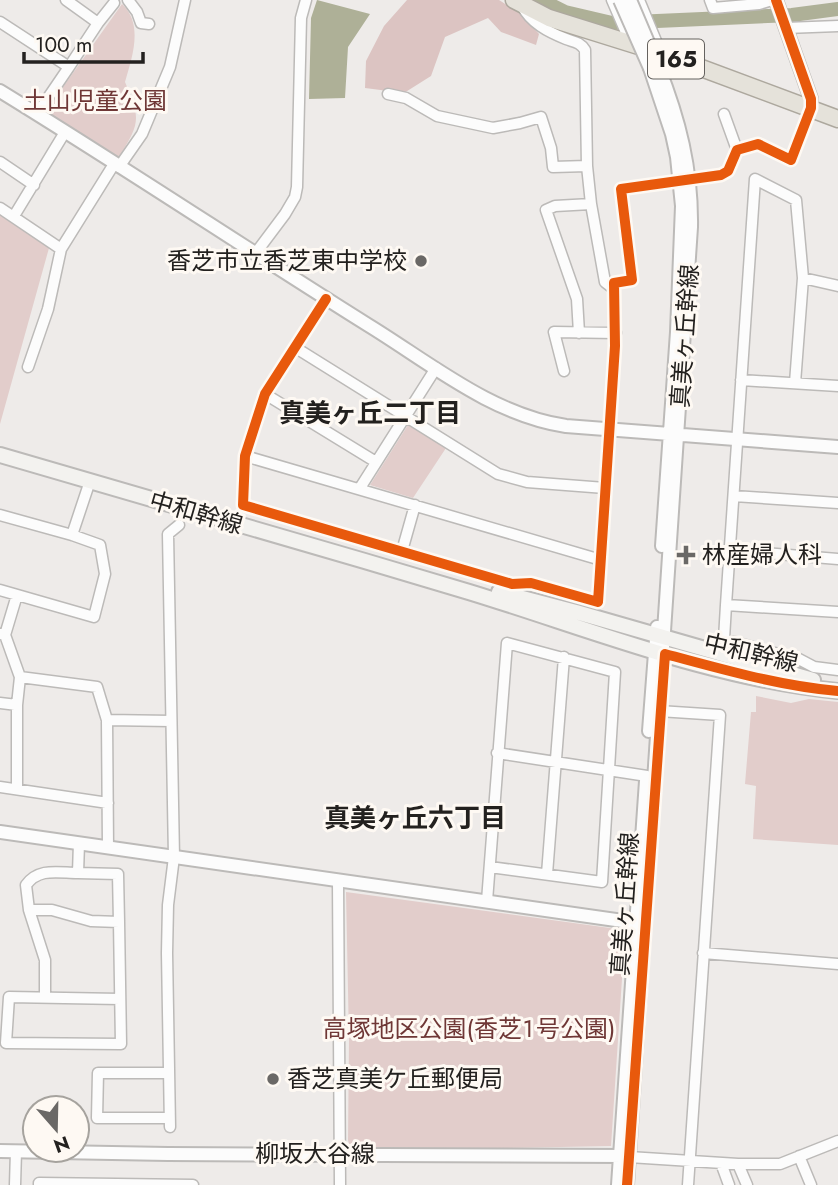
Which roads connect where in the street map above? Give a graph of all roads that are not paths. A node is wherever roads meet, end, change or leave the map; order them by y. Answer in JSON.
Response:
{"nodes":[{"id":1,"x":66,"y":0,"type":"edge"},
{"id":2,"x":128,"y":0,"type":"edge"},
{"id":3,"x":185,"y":0,"type":"edge"},
{"id":4,"x":306,"y":0,"type":"edge"},
{"id":5,"x":612,"y":0,"type":"edge"},
{"id":6,"x":620,"y":0,"type":"edge"},
{"id":7,"x":630,"y":0,"type":"edge"},
{"id":8,"x":639,"y":0,"type":"edge"},
{"id":9,"x":710,"y":0,"type":"edge"},
{"id":10,"x":518,"y":2,"type":"edge"},
{"id":11,"x":776,"y":2,"type":"edge"},
{"id":12,"x":114,"y":3,"type":"dead end"},
{"id":13,"x":0,"y":23,"type":"edge"},
{"id":14,"x":98,"y":23,"type":"junction"},
{"id":15,"x":149,"y":24,"type":"dead end"},
{"id":16,"x":785,"y":25,"type":"junction"},
{"id":17,"x":838,"y":26,"type":"edge"},
{"id":18,"x":629,"y":40,"type":"junction"},
{"id":19,"x":656,"y":62,"type":"junction"},
{"id":20,"x":69,"y":68,"type":"junction"},
{"id":21,"x":0,"y":91,"type":"edge"},
{"id":22,"x":388,"y":94,"type":"dead end"},
{"id":23,"x":811,"y":108,"type":"junction"},
{"id":24,"x":37,"y":114,"type":"junction"},
{"id":25,"x":724,"y":114,"type":"dead end"},
{"id":26,"x":838,"y":119,"type":"edge"},
{"id":27,"x":65,"y":132,"type":"junction"},
{"id":28,"x":737,"y":150,"type":"junction"},
{"id":29,"x":0,"y":162,"type":"edge"},
{"id":30,"x":117,"y":165,"type":"junction"},
{"id":31,"x":587,"y":166,"type":"junction"},
{"id":32,"x":685,"y":181,"type":"junction"},
{"id":33,"x":34,"y":185,"type":"junction"},
{"id":34,"x":591,"y":204,"type":"junction"},
{"id":35,"x":0,"y":208,"type":"edge"},
{"id":36,"x":14,"y":216,"type":"junction"},
{"id":37,"x":61,"y":248,"type":"junction"},
{"id":38,"x":255,"y":254,"type":"junction"},
{"id":39,"x":803,"y":278,"type":"junction"},
{"id":40,"x":838,"y":286,"type":"edge"},
{"id":41,"x":614,"y":289,"type":"junction"},
{"id":42,"x":326,"y":299,"type":"junction"},
{"id":43,"x":579,"y":332,"type":"junction"},
{"id":44,"x":615,"y":333,"type":"junction"},
{"id":45,"x":296,"y":348,"type":"junction"},
{"id":46,"x":28,"y":367,"type":"dead end"},
{"id":47,"x":436,"y":368,"type":"junction"},
{"id":48,"x":564,"y":372,"type":"dead end"},
{"id":49,"x":741,"y":380,"type":"junction"},
{"id":50,"x":795,"y":383,"type":"junction"},
{"id":51,"x":838,"y":386,"type":"edge"},
{"id":52,"x":265,"y":394,"type":"junction"},
{"id":53,"x":406,"y":417,"type":"junction"},
{"id":54,"x":609,"y":430,"type":"junction"},
{"id":55,"x":673,"y":433,"type":"junction"},
{"id":56,"x":737,"y":438,"type":"junction"},
{"id":57,"x":0,"y":447,"type":"edge"},
{"id":58,"x":838,"y":447,"type":"edge"},
{"id":59,"x":0,"y":455,"type":"edge"},
{"id":60,"x":245,"y":456,"type":"junction"},
{"id":61,"x":376,"y":462,"type":"junction"},
{"id":62,"x":90,"y":481,"type":"junction"},
{"id":63,"x":360,"y":488,"type":"junction"},
{"id":64,"x":605,"y":488,"type":"junction"},
{"id":65,"x":734,"y":496,"type":"junction"},
{"id":66,"x":838,"y":503,"type":"edge"},
{"id":67,"x":415,"y":505,"type":"junction"},
{"id":68,"x":0,"y":515,"type":"edge"},
{"id":69,"x":178,"y":524,"type":"dead end"},
{"id":70,"x":72,"y":535,"type":"junction"},
{"id":71,"x":730,"y":550,"type":"junction"},
{"id":72,"x":402,"y":551,"type":"junction"},
{"id":73,"x":838,"y":559,"type":"edge"},
{"id":74,"x":601,"y":560,"type":"junction"},
{"id":75,"x":0,"y":590,"type":"edge"},
{"id":76,"x":17,"y":595,"type":"junction"},
{"id":77,"x":726,"y":605,"type":"junction"},
{"id":78,"x":838,"y":612,"type":"edge"},
{"id":79,"x":3,"y":634,"type":"edge"},
{"id":80,"x":660,"y":637,"type":"junction"},
{"id":81,"x":659,"y":653,"type":"junction"},
{"id":82,"x":564,"y":657,"type":"junction"},
{"id":83,"x":838,"y":670,"type":"edge"},
{"id":84,"x":20,"y":677,"type":"junction"},
{"id":85,"x":838,"y":682,"type":"edge"},
{"id":86,"x":838,"y":691,"type":"edge"},
{"id":87,"x":0,"y":703,"type":"edge"},
{"id":88,"x":17,"y":705,"type":"junction"},
{"id":89,"x":659,"y":711,"type":"junction"},
{"id":90,"x":107,"y":720,"type":"junction"},
{"id":91,"x":171,"y":721,"type":"junction"},
{"id":92,"x":497,"y":753,"type":"junction"},
{"id":93,"x":556,"y":762,"type":"junction"},
{"id":94,"x":609,"y":769,"type":"junction"},
{"id":95,"x":647,"y":776,"type":"junction"},
{"id":96,"x":0,"y":787,"type":"edge"},
{"id":97,"x":17,"y":789,"type":"junction"},
{"id":98,"x":108,"y":803,"type":"junction"},
{"id":99,"x":0,"y":832,"type":"edge"},
{"id":100,"x":79,"y":843,"type":"junction"},
{"id":101,"x":108,"y":847,"type":"junction"},
{"id":102,"x":174,"y":857,"type":"junction"},
{"id":103,"x":490,"y":867,"type":"junction"},
{"id":104,"x":78,"y":873,"type":"junction"},
{"id":105,"x":547,"y":874,"type":"junction"},
{"id":106,"x":338,"y":881,"type":"junction"},
{"id":107,"x":487,"y":901,"type":"junction"},
{"id":108,"x":29,"y":910,"type":"junction"},
{"id":109,"x":119,"y":922,"type":"junction"},
{"id":110,"x":641,"y":923,"type":"junction"},
{"id":111,"x":703,"y":953,"type":"junction"},
{"id":112,"x":838,"y":964,"type":"edge"},
{"id":113,"x":45,"y":998,"type":"junction"},
{"id":114,"x":120,"y":999,"type":"junction"},
{"id":115,"x":169,"y":1073,"type":"junction"},
{"id":116,"x":838,"y":1141,"type":"edge"},
{"id":117,"x":0,"y":1151,"type":"edge"},
{"id":118,"x":16,"y":1151,"type":"junction"},
{"id":119,"x":339,"y":1154,"type":"junction"},
{"id":120,"x":624,"y":1156,"type":"junction"},
{"id":121,"x":799,"y":1156,"type":"junction"},
{"id":122,"x":690,"y":1159,"type":"junction"},
{"id":123,"x":721,"y":1163,"type":"junction"},
{"id":124,"x":738,"y":1164,"type":"junction"},
{"id":125,"x":153,"y":1184,"type":"edge"},
{"id":126,"x":15,"y":1185,"type":"edge"},
{"id":127,"x":38,"y":1185,"type":"edge"},
{"id":128,"x":193,"y":1185,"type":"edge"},
{"id":129,"x":340,"y":1185,"type":"edge"},
{"id":130,"x":618,"y":1185,"type":"edge"},
{"id":131,"x":627,"y":1185,"type":"edge"},
{"id":132,"x":688,"y":1185,"type":"edge"},
{"id":133,"x":729,"y":1185,"type":"edge"},
{"id":134,"x":747,"y":1185,"type":"edge"},
{"id":135,"x":811,"y":1185,"type":"edge"}],
"edges":[{"from":1,"to":14,"type":"street"},
{"from":2,"to":15,"type":"street"},
{"from":3,"to":30,"type":"street"},
{"from":4,"to":38,"type":"street"},
{"from":5,"to":18,"type":"street"},
{"from":6,"to":19,"type":"street","bridge":true},
{"from":7,"to":19,"type":"street","bridge":true},
{"from":8,"to":19,"type":"street"},
{"from":9,"to":11,"type":"street"},
{"from":10,"to":18,"type":"highway","number":"165"},
{"from":10,"to":31,"type":"street"},
{"from":11,"to":16,"type":"street"},
{"from":12,"to":14,"type":"street"},
{"from":13,"to":20,"type":"street"},
{"from":14,"to":20,"type":"street"},
{"from":16,"to":17,"type":"street"},
{"from":16,"to":23,"type":"street"},
{"from":18,"to":19,"type":"highway","number":"165"},
{"from":19,"to":23,"type":"highway","number":"165"},
{"from":19,"to":32,"type":"street","name":"真美ヶ丘幹線"},
{"from":20,"to":24,"type":"street"},
{"from":21,"to":24,"type":"street"},
{"from":22,"to":31,"type":"street"},
{"from":23,"to":26,"type":"highway","number":"165"},
{"from":23,"to":28,"type":"street"},
{"from":24,"to":27,"type":"street"},
{"from":25,"to":28,"type":"street"},
{"from":27,"to":30,"type":"street"},
{"from":27,"to":33,"type":"street"},
{"from":28,"to":32,"type":"street"},
{"from":29,"to":33,"type":"street"},
{"from":30,"to":37,"type":"street"},
{"from":30,"to":38,"type":"street"},
{"from":31,"to":34,"type":"street"},
{"from":32,"to":41,"type":"street"},
{"from":32,"to":55,"type":"street","name":"真美ヶ丘幹線"},
{"from":33,"to":36,"type":"street"},
{"from":34,"to":41,"type":"street"},
{"from":34,"to":43,"type":"street"},
{"from":35,"to":36,"type":"street"},
{"from":36,"to":37,"type":"street"},
{"from":37,"to":46,"type":"street"},
{"from":38,"to":42,"type":"street"},
{"from":39,"to":40,"type":"street"},
{"from":39,"to":49,"type":"street"},
{"from":39,"to":50,"type":"street"},
{"from":41,"to":44,"type":"street"},
{"from":42,"to":45,"type":"street"},
{"from":42,"to":47,"type":"street"},
{"from":43,"to":44,"type":"street"},
{"from":43,"to":48,"type":"street"},
{"from":44,"to":54,"type":"street"},
{"from":45,"to":52,"type":"street"},
{"from":45,"to":53,"type":"street"},
{"from":47,"to":53,"type":"street"},
{"from":47,"to":54,"type":"street"},
{"from":49,"to":50,"type":"street"},
{"from":49,"to":56,"type":"street"},
{"from":50,"to":51,"type":"street"},
{"from":52,"to":60,"type":"street"},
{"from":52,"to":61,"type":"street"},
{"from":53,"to":61,"type":"street"},
{"from":53,"to":64,"type":"street"},
{"from":54,"to":55,"type":"street"},
{"from":54,"to":64,"type":"street"},
{"from":55,"to":56,"type":"street"},
{"from":55,"to":80,"type":"street","name":"真美ヶ丘幹線"},
{"from":56,"to":58,"type":"street"},
{"from":56,"to":65,"type":"street"},
{"from":57,"to":80,"type":"main road","name":"中和幹線"},
{"from":59,"to":62,"type":"main road","name":"中和幹線"},
{"from":60,"to":63,"type":"street"},
{"from":60,"to":72,"type":"street"},
{"from":61,"to":63,"type":"street"},
{"from":62,"to":70,"type":"street"},
{"from":62,"to":81,"type":"main road","name":"中和幹線"},
{"from":63,"to":67,"type":"street"},
{"from":64,"to":74,"type":"street"},
{"from":65,"to":66,"type":"street"},
{"from":65,"to":71,"type":"street"},
{"from":67,"to":72,"type":"street"},
{"from":67,"to":74,"type":"street"},
{"from":68,"to":70,"type":"street"},
{"from":69,"to":91,"type":"street"},
{"from":70,"to":76,"type":"street"},
{"from":71,"to":73,"type":"street"},
{"from":71,"to":77,"type":"street"},
{"from":72,"to":74,"type":"street"},
{"from":75,"to":76,"type":"street"},
{"from":76,"to":79,"type":"street"},
{"from":77,"to":78,"type":"street"},
{"from":77,"to":83,"type":"street"},
{"from":79,"to":84,"type":"street"},
{"from":80,"to":81,"type":"street","name":"真美ヶ丘幹線"},
{"from":80,"to":85,"type":"main road","name":"中和幹線"},
{"from":81,"to":86,"type":"main road","name":"中和幹線"},
{"from":81,"to":89,"type":"street","name":"真美ヶ丘幹線"},
{"from":81,"to":95,"type":"street","name":"真美ヶ丘幹線"},
{"from":82,"to":92,"type":"street"},
{"from":82,"to":93,"type":"street"},
{"from":82,"to":94,"type":"street"},
{"from":84,"to":88,"type":"street"},
{"from":84,"to":90,"type":"street"},
{"from":87,"to":88,"type":"street"},
{"from":88,"to":97,"type":"street"},
{"from":89,"to":110,"type":"street","name":"真美ヶ丘幹線"},
{"from":89,"to":111,"type":"street"},
{"from":90,"to":91,"type":"street"},
{"from":90,"to":98,"type":"street"},
{"from":91,"to":102,"type":"street"},
{"from":92,"to":93,"type":"street"},
{"from":92,"to":103,"type":"street"},
{"from":93,"to":94,"type":"street"},
{"from":93,"to":105,"type":"street"},
{"from":94,"to":95,"type":"street"},
{"from":94,"to":105,"type":"street"},
{"from":95,"to":110,"type":"street","name":"真美ヶ丘幹線"},
{"from":96,"to":97,"type":"street"},
{"from":97,"to":98,"type":"street"},
{"from":98,"to":101,"type":"street"},
{"from":99,"to":100,"type":"street"},
{"from":100,"to":101,"type":"street"},
{"from":100,"to":104,"type":"street"},
{"from":101,"to":102,"type":"street"},
{"from":102,"to":106,"type":"street"},
{"from":102,"to":115,"type":"street"},
{"from":103,"to":105,"type":"street"},
{"from":103,"to":107,"type":"street"},
{"from":104,"to":108,"type":"street"},
{"from":104,"to":109,"type":"street"},
{"from":106,"to":107,"type":"street"},
{"from":106,"to":119,"type":"street"},
{"from":107,"to":110,"type":"street"},
{"from":108,"to":109,"type":"street"},
{"from":108,"to":113,"type":"street"},
{"from":109,"to":114,"type":"street"},
{"from":110,"to":120,"type":"street","name":"真美ヶ丘幹線"},
{"from":111,"to":112,"type":"street"},
{"from":111,"to":122,"type":"street"},
{"from":113,"to":114,"type":"street"},
{"from":113,"to":114,"type":"street"},
{"from":115,"to":115,"type":"street"},
{"from":116,"to":121,"type":"street"},
{"from":117,"to":118,"type":"street","name":"柳坂大谷線"},
{"from":118,"to":119,"type":"street","name":"柳坂大谷線"},
{"from":118,"to":126,"type":"street"},
{"from":119,"to":120,"type":"street","name":"柳坂大谷線"},
{"from":119,"to":129,"type":"street"},
{"from":120,"to":122,"type":"street"},
{"from":120,"to":130,"type":"street"},
{"from":120,"to":131,"type":"street"},
{"from":121,"to":124,"type":"street"},
{"from":121,"to":135,"type":"street"},
{"from":122,"to":123,"type":"street"},
{"from":122,"to":132,"type":"street"},
{"from":123,"to":124,"type":"street"},
{"from":123,"to":133,"type":"street"},
{"from":124,"to":134,"type":"street"},
{"from":125,"to":127,"type":"street"},
{"from":125,"to":128,"type":"street"}]}
